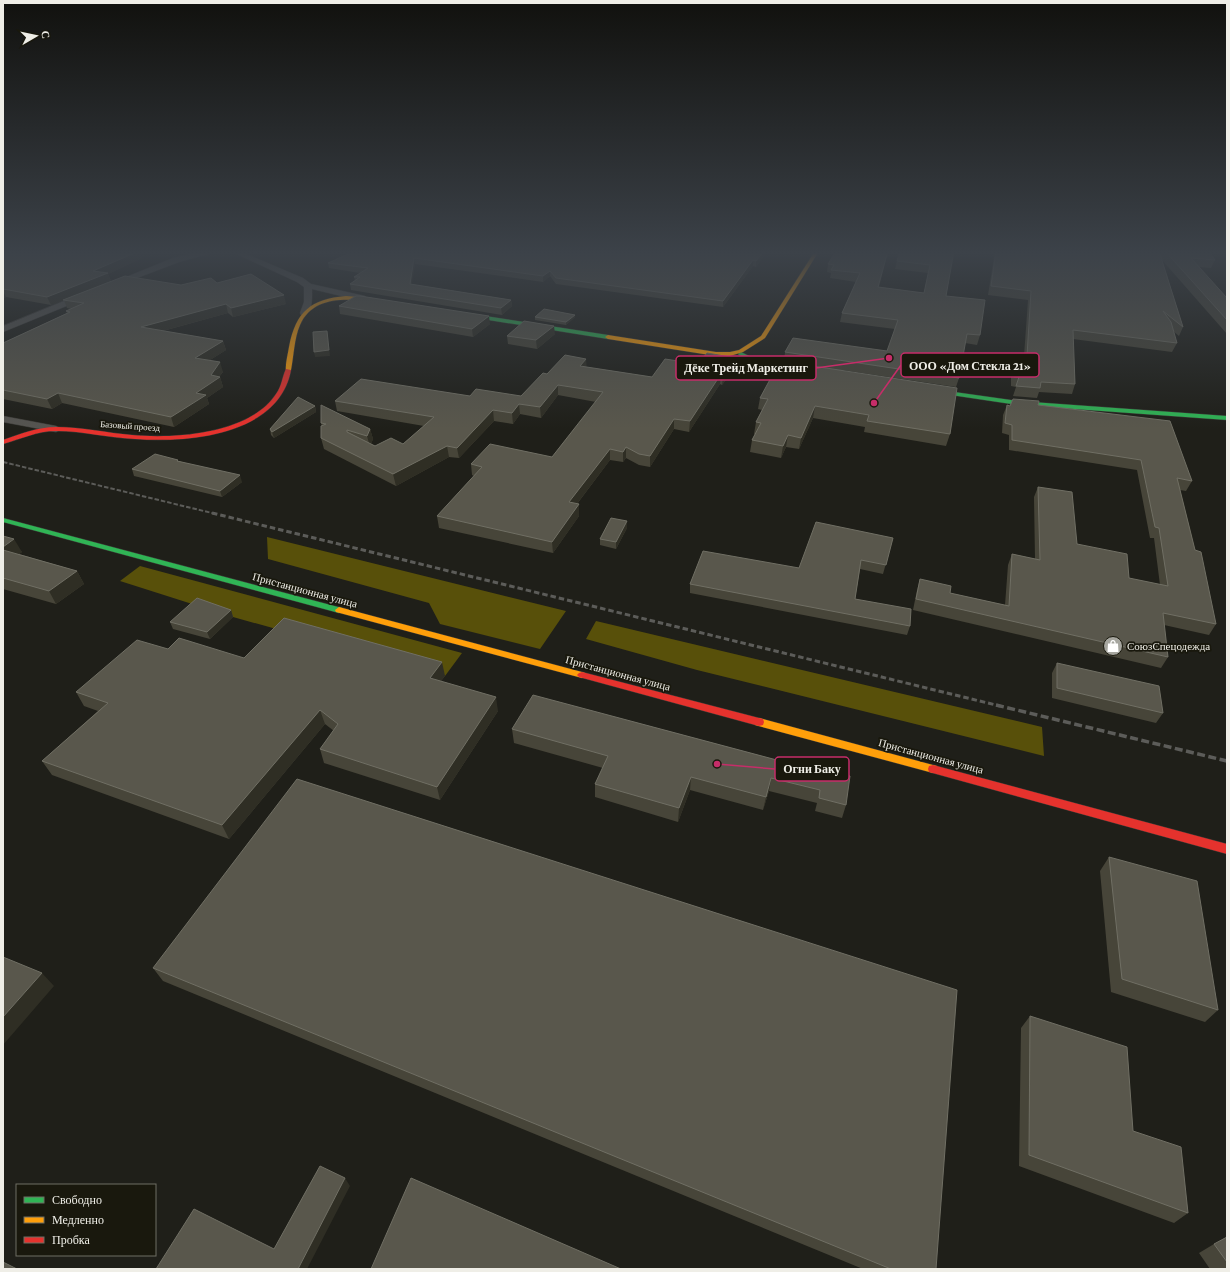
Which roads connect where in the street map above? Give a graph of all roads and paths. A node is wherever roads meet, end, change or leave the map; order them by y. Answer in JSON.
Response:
{"nodes":[{"id":1,"x":48,"y":310,"type":"edge"},
{"id":2,"x":307,"y":310,"type":"edge"},
{"id":3,"x":780,"y":310,"type":"edge"},
{"id":4,"x":448,"y":312,"type":"edge"},
{"id":5,"x":304,"y":313,"type":"joint"},
{"id":6,"x":3,"y":329,"type":"edge"},
{"id":7,"x":741,"y":354,"type":"junction"},
{"id":8,"x":814,"y":372,"type":"edge"},
{"id":9,"x":915,"y":388,"type":"edge"},
{"id":10,"x":1227,"y":418,"type":"edge"},
{"id":11,"x":3,"y":419,"type":"edge"},
{"id":12,"x":32,"y":425,"type":"junction"},
{"id":13,"x":56,"y":429,"type":"junction"},
{"id":14,"x":20,"y":436,"type":"junction"},
{"id":15,"x":3,"y":442,"type":"edge"},
{"id":16,"x":3,"y":520,"type":"edge"},
{"id":17,"x":1227,"y":849,"type":"edge"}],
"edges":[{"from":1,"to":6,"type":"street"},
{"from":2,"to":5,"type":"street"},
{"from":3,"to":7,"type":"street"},
{"from":4,"to":7,"type":"street"},
{"from":5,"to":13,"type":"street","name":"Базовый проезд"},
{"from":7,"to":8,"type":"street"},
{"from":9,"to":10,"type":"street"},
{"from":11,"to":12,"type":"street"},
{"from":12,"to":13,"type":"street"},
{"from":12,"to":14,"type":"street"},
{"from":13,"to":14,"type":"street","name":"Базовый проезд"},
{"from":14,"to":15,"type":"street","name":"Базовый проезд"},
{"from":16,"to":17,"type":"street","name":"Пристанционная улица"}]}
